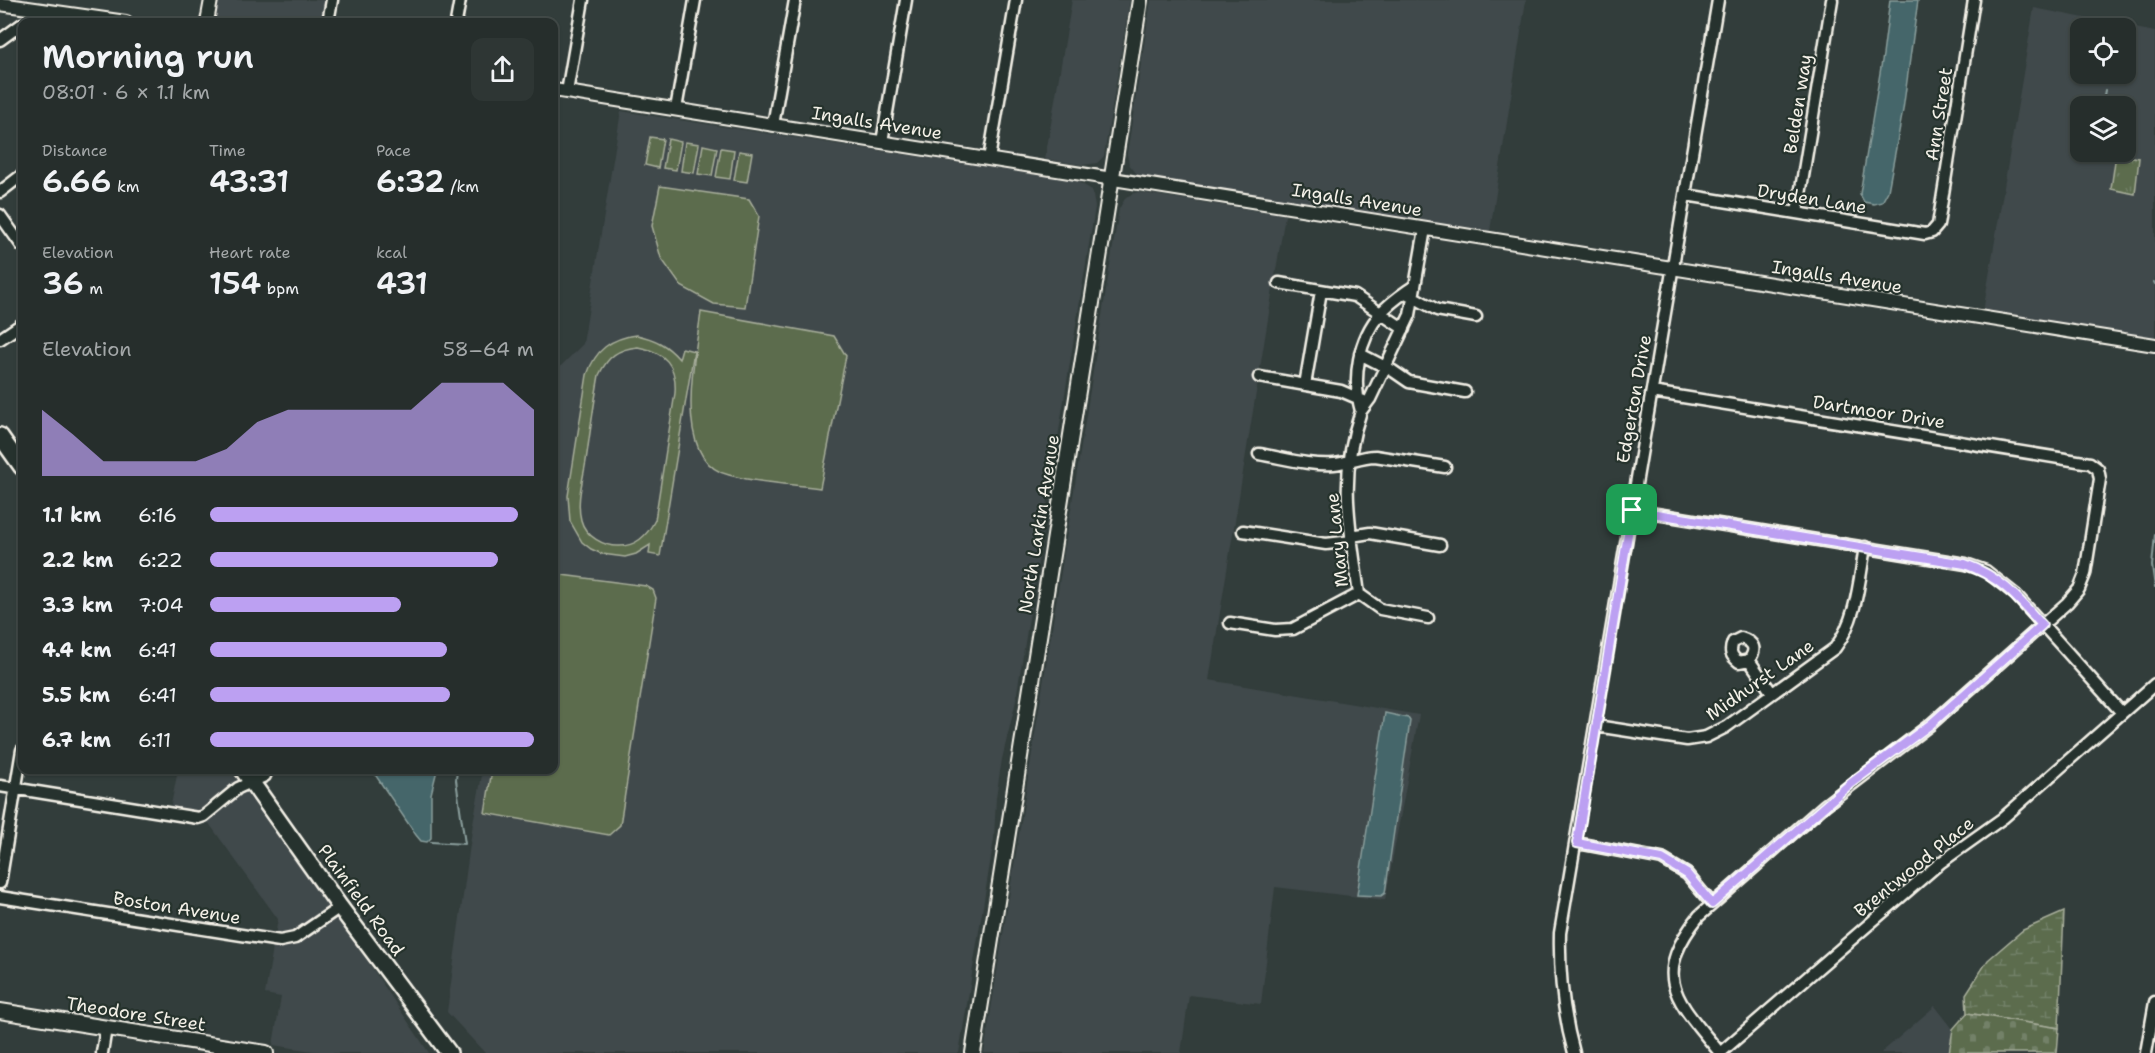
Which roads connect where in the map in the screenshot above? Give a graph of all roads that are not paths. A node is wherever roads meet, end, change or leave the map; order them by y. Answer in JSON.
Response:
{"nodes":[{"id":1,"x":211,"y":0,"type":"edge"},
{"id":2,"x":332,"y":0,"type":"edge"},
{"id":3,"x":460,"y":0,"type":"edge"},
{"id":4,"x":583,"y":0,"type":"edge"},
{"id":5,"x":694,"y":0,"type":"edge"},
{"id":6,"x":795,"y":0,"type":"edge"},
{"id":7,"x":906,"y":0,"type":"edge"},
{"id":8,"x":1016,"y":0,"type":"edge"},
{"id":9,"x":1140,"y":0,"type":"edge"},
{"id":10,"x":1718,"y":0,"type":"edge"},
{"id":11,"x":1832,"y":0,"type":"edge"},
{"id":12,"x":1974,"y":0,"type":"edge"},
{"id":13,"x":0,"y":4,"type":"edge"},
{"id":14,"x":33,"y":9,"type":"junction"},
{"id":15,"x":27,"y":18,"type":"edge"},
{"id":16,"x":97,"y":18,"type":"edge"},
{"id":17,"x":208,"y":18,"type":"edge"},
{"id":18,"x":329,"y":18,"type":"edge"},
{"id":19,"x":457,"y":18,"type":"edge"},
{"id":20,"x":18,"y":27,"type":"edge"},
{"id":21,"x":0,"y":40,"type":"edge"},
{"id":22,"x":558,"y":91,"type":"edge"},
{"id":23,"x":567,"y":92,"type":"junction"},
{"id":24,"x":676,"y":109,"type":"junction"},
{"id":25,"x":773,"y":125,"type":"junction"},
{"id":26,"x":882,"y":142,"type":"junction"},
{"id":27,"x":989,"y":159,"type":"junction"},
{"id":28,"x":18,"y":178,"type":"edge"},
{"id":29,"x":1112,"y":178,"type":"junction"},
{"id":30,"x":0,"y":192,"type":"edge"},
{"id":31,"x":1686,"y":195,"type":"junction"},
{"id":32,"x":1797,"y":213,"type":"junction"},
{"id":33,"x":0,"y":214,"type":"edge"},
{"id":34,"x":1425,"y":229,"type":"junction"},
{"id":35,"x":1932,"y":232,"type":"joint"},
{"id":36,"x":18,"y":240,"type":"edge"},
{"id":37,"x":1673,"y":269,"type":"junction"},
{"id":38,"x":1279,"y":284,"type":"dead end"},
{"id":39,"x":1321,"y":291,"type":"junction"},
{"id":40,"x":1411,"y":292,"type":"junction"},
{"id":41,"x":1381,"y":312,"type":"junction"},
{"id":42,"x":1476,"y":316,"type":"dead end"},
{"id":43,"x":18,"y":327,"type":"edge"},
{"id":44,"x":1404,"y":329,"type":"junction"},
{"id":45,"x":0,"y":339,"type":"edge"},
{"id":46,"x":2155,"y":345,"type":"edge"},
{"id":47,"x":1360,"y":354,"type":"junction"},
{"id":48,"x":1384,"y":367,"type":"junction"},
{"id":49,"x":1259,"y":377,"type":"dead end"},
{"id":50,"x":1305,"y":385,"type":"junction"},
{"id":51,"x":1465,"y":392,"type":"dead end"},
{"id":52,"x":1652,"y":392,"type":"junction"},
{"id":53,"x":1357,"y":397,"type":"junction"},
{"id":54,"x":1364,"y":407,"type":"junction"},
{"id":55,"x":0,"y":436,"type":"edge"},
{"id":56,"x":1259,"y":454,"type":"dead end"},
{"id":57,"x":18,"y":461,"type":"edge"},
{"id":58,"x":1349,"y":461,"type":"junction"},
{"id":59,"x":1445,"y":467,"type":"dead end"},
{"id":60,"x":1632,"y":510,"type":"junction"},
{"id":61,"x":1243,"y":531,"type":"dead end"},
{"id":62,"x":1352,"y":539,"type":"junction"},
{"id":63,"x":1440,"y":545,"type":"dead end"},
{"id":64,"x":1865,"y":547,"type":"junction"},
{"id":65,"x":1359,"y":594,"type":"junction"},
{"id":66,"x":1428,"y":618,"type":"dead end"},
{"id":67,"x":1230,"y":623,"type":"dead end"},
{"id":68,"x":2042,"y":625,"type":"junction"},
{"id":69,"x":1749,"y":660,"type":"dead end"},
{"id":70,"x":2155,"y":684,"type":"edge"},
{"id":71,"x":1772,"y":693,"type":"junction"},
{"id":72,"x":2122,"y":713,"type":"junction"},
{"id":73,"x":1596,"y":726,"type":"junction"},
{"id":74,"x":18,"y":774,"type":"edge"},
{"id":75,"x":266,"y":774,"type":"edge"},
{"id":76,"x":247,"y":776,"type":"edge"},
{"id":77,"x":0,"y":786,"type":"edge"},
{"id":78,"x":16,"y":789,"type":"junction"},
{"id":79,"x":1577,"y":843,"type":"junction"},
{"id":80,"x":0,"y":884,"type":"edge"},
{"id":81,"x":0,"y":897,"type":"edge"},
{"id":82,"x":1712,"y":904,"type":"junction"},
{"id":83,"x":340,"y":907,"type":"junction"},
{"id":84,"x":2155,"y":1002,"type":"edge"},
{"id":85,"x":0,"y":1011,"type":"edge"},
{"id":86,"x":106,"y":1028,"type":"junction"},
{"id":87,"x":435,"y":1033,"type":"junction"},
{"id":88,"x":102,"y":1053,"type":"edge"},
{"id":89,"x":266,"y":1053,"type":"edge"},
{"id":90,"x":432,"y":1053,"type":"edge"},
{"id":91,"x":449,"y":1053,"type":"edge"},
{"id":92,"x":972,"y":1053,"type":"edge"},
{"id":93,"x":1574,"y":1053,"type":"edge"},
{"id":94,"x":1720,"y":1053,"type":"edge"},
{"id":95,"x":2146,"y":1053,"type":"edge"}],
"edges":[{"from":1,"to":17,"type":"street"},
{"from":2,"to":18,"type":"street"},
{"from":3,"to":19,"type":"street"},
{"from":4,"to":23,"type":"street"},
{"from":5,"to":24,"type":"street"},
{"from":6,"to":25,"type":"street"},
{"from":7,"to":26,"type":"street"},
{"from":8,"to":27,"type":"street"},
{"from":9,"to":29,"type":"main road","name":"North Larkin Avenue"},
{"from":10,"to":31,"type":"street","name":"Edgerton Drive"},
{"from":11,"to":32,"type":"street","name":"Belden way"},
{"from":12,"to":35,"type":"street","name":"Ann Street"},
{"from":13,"to":14,"type":"street"},
{"from":14,"to":15,"type":"street"},
{"from":14,"to":16,"type":"street"},
{"from":20,"to":21,"type":"street"},
{"from":22,"to":23,"type":"street","name":"Ingalls Avenue"},
{"from":23,"to":24,"type":"street","name":"Ingalls Avenue"},
{"from":24,"to":25,"type":"street","name":"Ingalls Avenue"},
{"from":25,"to":26,"type":"street","name":"Ingalls Avenue"},
{"from":26,"to":27,"type":"street","name":"Ingalls Avenue"},
{"from":27,"to":29,"type":"street","name":"Ingalls Avenue"},
{"from":28,"to":30,"type":"street"},
{"from":29,"to":34,"type":"street","name":"Ingalls Avenue"},
{"from":29,"to":92,"type":"main road","name":"North Larkin Avenue"},
{"from":31,"to":32,"type":"street","name":"Dryden Lane"},
{"from":31,"to":37,"type":"street","name":"Edgerton Drive"},
{"from":32,"to":35,"type":"street","name":"Dryden Lane"},
{"from":33,"to":36,"type":"street"},
{"from":34,"to":37,"type":"street","name":"Ingalls Avenue"},
{"from":34,"to":40,"type":"street","name":"Mary Lane"},
{"from":37,"to":46,"type":"street","name":"Ingalls Avenue"},
{"from":37,"to":52,"type":"street","name":"Edgerton Drive"},
{"from":38,"to":39,"type":"street"},
{"from":39,"to":41,"type":"street"},
{"from":39,"to":50,"type":"street"},
{"from":40,"to":41,"type":"street","name":"Mary Lane"},
{"from":40,"to":42,"type":"street"},
{"from":40,"to":44,"type":"street","name":"Mary Lane"},
{"from":41,"to":44,"type":"street"},
{"from":41,"to":47,"type":"street","name":"Mary Lane"},
{"from":43,"to":45,"type":"street"},
{"from":44,"to":48,"type":"street","name":"Mary Lane"},
{"from":47,"to":48,"type":"street"},
{"from":47,"to":53,"type":"street","name":"Mary Lane"},
{"from":48,"to":51,"type":"street"},
{"from":48,"to":54,"type":"street","name":"Mary Lane"},
{"from":49,"to":50,"type":"street"},
{"from":50,"to":53,"type":"street"},
{"from":52,"to":60,"type":"street","name":"Edgerton Drive"},
{"from":52,"to":68,"type":"street","name":"Dartmoor Drive"},
{"from":53,"to":54,"type":"street","name":"Mary Lane"},
{"from":54,"to":58,"type":"street","name":"Mary Lane"},
{"from":55,"to":57,"type":"main road"},
{"from":56,"to":58,"type":"street"},
{"from":58,"to":59,"type":"street"},
{"from":58,"to":62,"type":"street","name":"Mary Lane"},
{"from":60,"to":64,"type":"street"},
{"from":60,"to":73,"type":"street","name":"Edgerton Drive"},
{"from":61,"to":62,"type":"street"},
{"from":62,"to":63,"type":"street"},
{"from":62,"to":65,"type":"street","name":"Mary Lane"},
{"from":64,"to":68,"type":"street"},
{"from":64,"to":71,"type":"street","name":"Midhurst Lane"},
{"from":65,"to":66,"type":"street"},
{"from":65,"to":67,"type":"street"},
{"from":68,"to":72,"type":"street"},
{"from":68,"to":82,"type":"street"},
{"from":69,"to":71,"type":"street"},
{"from":70,"to":72,"type":"street","name":"Brentwood Place"},
{"from":71,"to":73,"type":"street","name":"Midhurst Lane"},
{"from":72,"to":94,"type":"street","name":"Brentwood Place"},
{"from":73,"to":79,"type":"street","name":"Edgerton Drive"},
{"from":74,"to":78,"type":"street"},
{"from":75,"to":76,"type":"street"},
{"from":76,"to":78,"type":"street"},
{"from":76,"to":83,"type":"main road","name":"Plainfield Road"},
{"from":77,"to":78,"type":"street"},
{"from":78,"to":80,"type":"street"},
{"from":79,"to":82,"type":"street"},
{"from":79,"to":93,"type":"street","name":"Edgerton Drive"},
{"from":81,"to":83,"type":"street","name":"Boston Avenue"},
{"from":82,"to":94,"type":"street"},
{"from":83,"to":87,"type":"main road","name":"Plainfield Road"},
{"from":84,"to":95,"type":"street"},
{"from":85,"to":86,"type":"main road","name":"Theodore Street"},
{"from":86,"to":88,"type":"street"},
{"from":86,"to":89,"type":"main road","name":"Theodore Street"},
{"from":87,"to":90,"type":"main road"},
{"from":87,"to":91,"type":"main road","name":"Plainfield Road"}]}
